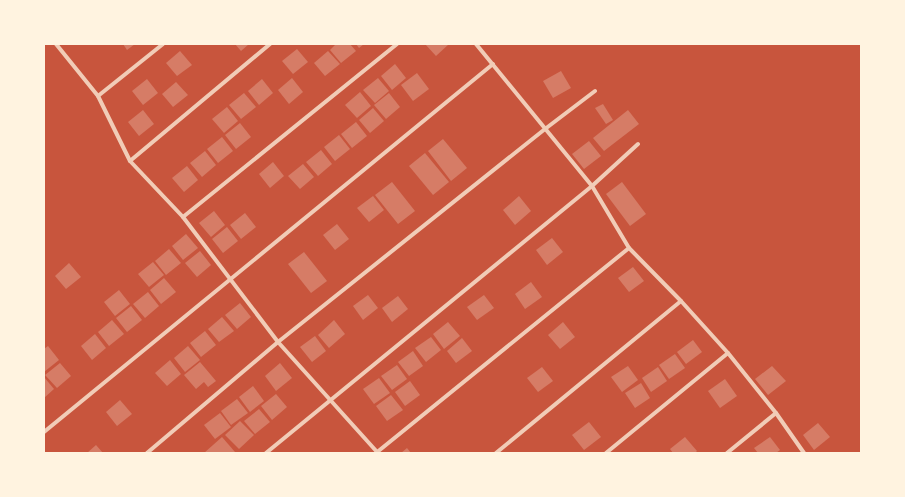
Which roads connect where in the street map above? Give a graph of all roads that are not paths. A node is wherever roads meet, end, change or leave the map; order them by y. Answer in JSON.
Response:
{"nodes":[{"id":1,"x":56,"y":44,"type":"edge"},
{"id":2,"x":163,"y":44,"type":"edge"},
{"id":3,"x":270,"y":44,"type":"edge"},
{"id":4,"x":397,"y":44,"type":"edge"},
{"id":5,"x":476,"y":44,"type":"edge"},
{"id":6,"x":493,"y":64,"type":"junction"},
{"id":7,"x":595,"y":91,"type":"dead end"},
{"id":8,"x":98,"y":96,"type":"junction"},
{"id":9,"x":546,"y":129,"type":"junction"},
{"id":10,"x":638,"y":144,"type":"dead end"},
{"id":11,"x":130,"y":162,"type":"junction"},
{"id":12,"x":592,"y":186,"type":"junction"},
{"id":13,"x":183,"y":218,"type":"junction"},
{"id":14,"x":629,"y":248,"type":"junction"},
{"id":15,"x":230,"y":278,"type":"junction"},
{"id":16,"x":681,"y":301,"type":"junction"},
{"id":17,"x":278,"y":342,"type":"junction"},
{"id":18,"x":728,"y":353,"type":"junction"},
{"id":19,"x":331,"y":401,"type":"junction"},
{"id":20,"x":776,"y":413,"type":"junction"},
{"id":21,"x":44,"y":432,"type":"edge"},
{"id":22,"x":147,"y":453,"type":"edge"},
{"id":23,"x":266,"y":453,"type":"edge"},
{"id":24,"x":377,"y":453,"type":"edge"},
{"id":25,"x":496,"y":453,"type":"edge"},
{"id":26,"x":606,"y":453,"type":"edge"},
{"id":27,"x":727,"y":453,"type":"edge"},
{"id":28,"x":804,"y":453,"type":"edge"}],
"edges":[{"from":1,"to":8,"type":"street"},
{"from":2,"to":8,"type":"street"},
{"from":3,"to":11,"type":"street"},
{"from":4,"to":13,"type":"street"},
{"from":5,"to":6,"type":"street"},
{"from":6,"to":9,"type":"street"},
{"from":6,"to":15,"type":"street"},
{"from":7,"to":9,"type":"street"},
{"from":8,"to":11,"type":"street"},
{"from":9,"to":12,"type":"street"},
{"from":9,"to":17,"type":"street"},
{"from":10,"to":12,"type":"street"},
{"from":11,"to":13,"type":"street"},
{"from":12,"to":14,"type":"street"},
{"from":12,"to":19,"type":"street"},
{"from":13,"to":15,"type":"street"},
{"from":14,"to":16,"type":"street"},
{"from":14,"to":24,"type":"street"},
{"from":15,"to":17,"type":"street"},
{"from":15,"to":21,"type":"street"},
{"from":16,"to":18,"type":"street"},
{"from":16,"to":25,"type":"street"},
{"from":17,"to":19,"type":"street"},
{"from":17,"to":22,"type":"street"},
{"from":18,"to":20,"type":"street"},
{"from":18,"to":26,"type":"street"},
{"from":19,"to":23,"type":"street"},
{"from":19,"to":24,"type":"street"},
{"from":20,"to":27,"type":"street"},
{"from":20,"to":28,"type":"street"}]}
